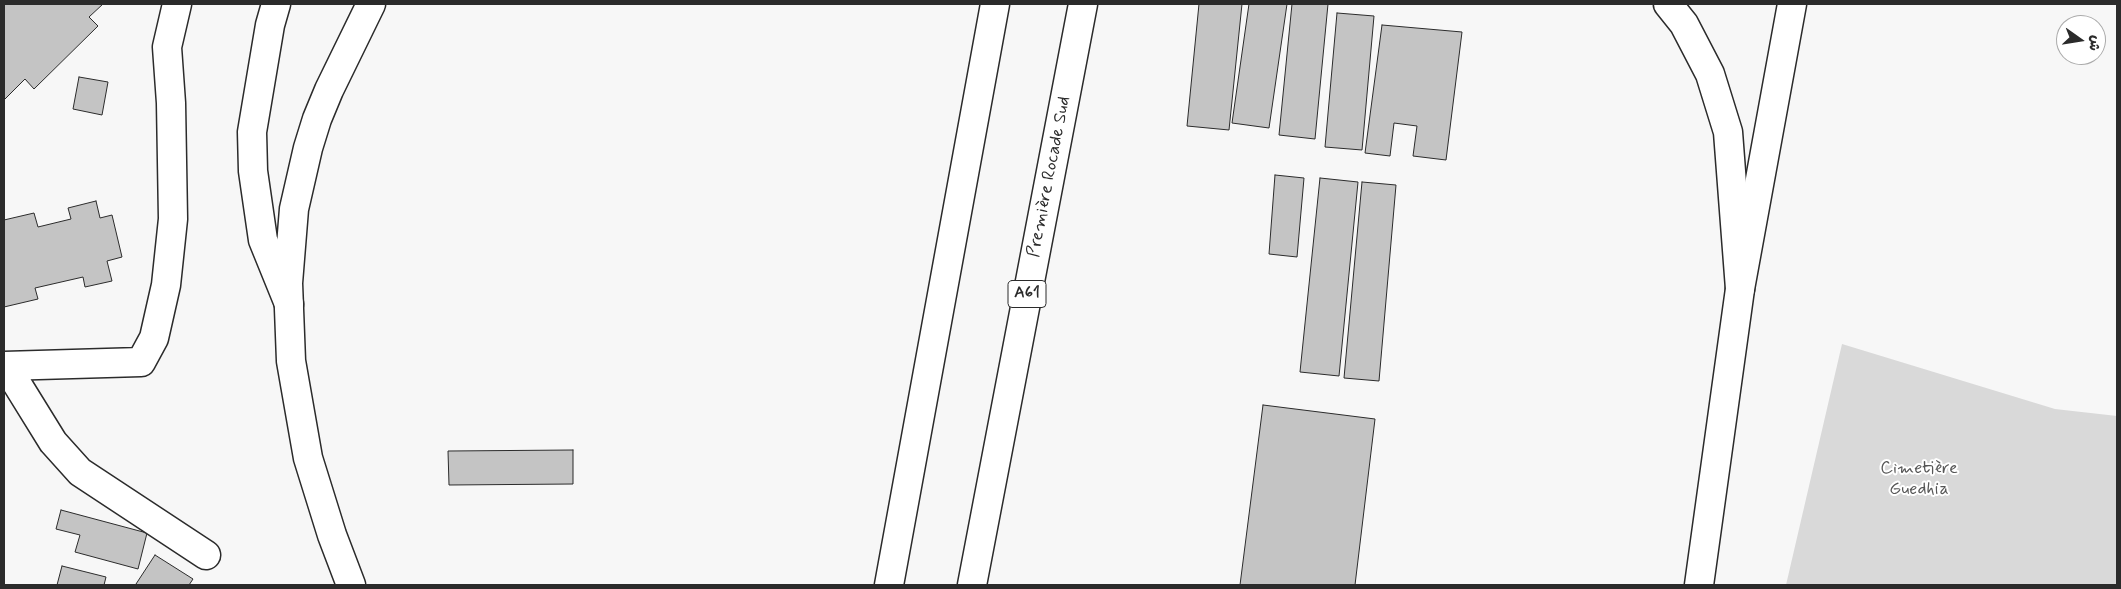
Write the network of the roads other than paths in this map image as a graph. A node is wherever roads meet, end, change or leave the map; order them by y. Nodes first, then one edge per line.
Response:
1 (177, 4) edge
2 (276, 4) edge
3 (371, 4) edge
4 (995, 4) edge
5 (1083, 4) edge
6 (1668, 4) edge
7 (1792, 4) edge
8 (1740, 289) junction
9 (289, 304) junction
10 (5, 366) edge
11 (206, 554) dead end
12 (351, 585) edge
13 (889, 585) edge
14 (972, 585) edge
15 (1699, 585) edge

1 - 10 main road
2 - 9 main road
3 - 9 main road
4 - 13 main road
5 - 14 main road, Première Rocade Sud / A61
6 - 8 main road
7 - 8 main road
8 - 15 main road
9 - 12 main road
10 - 11 main road

